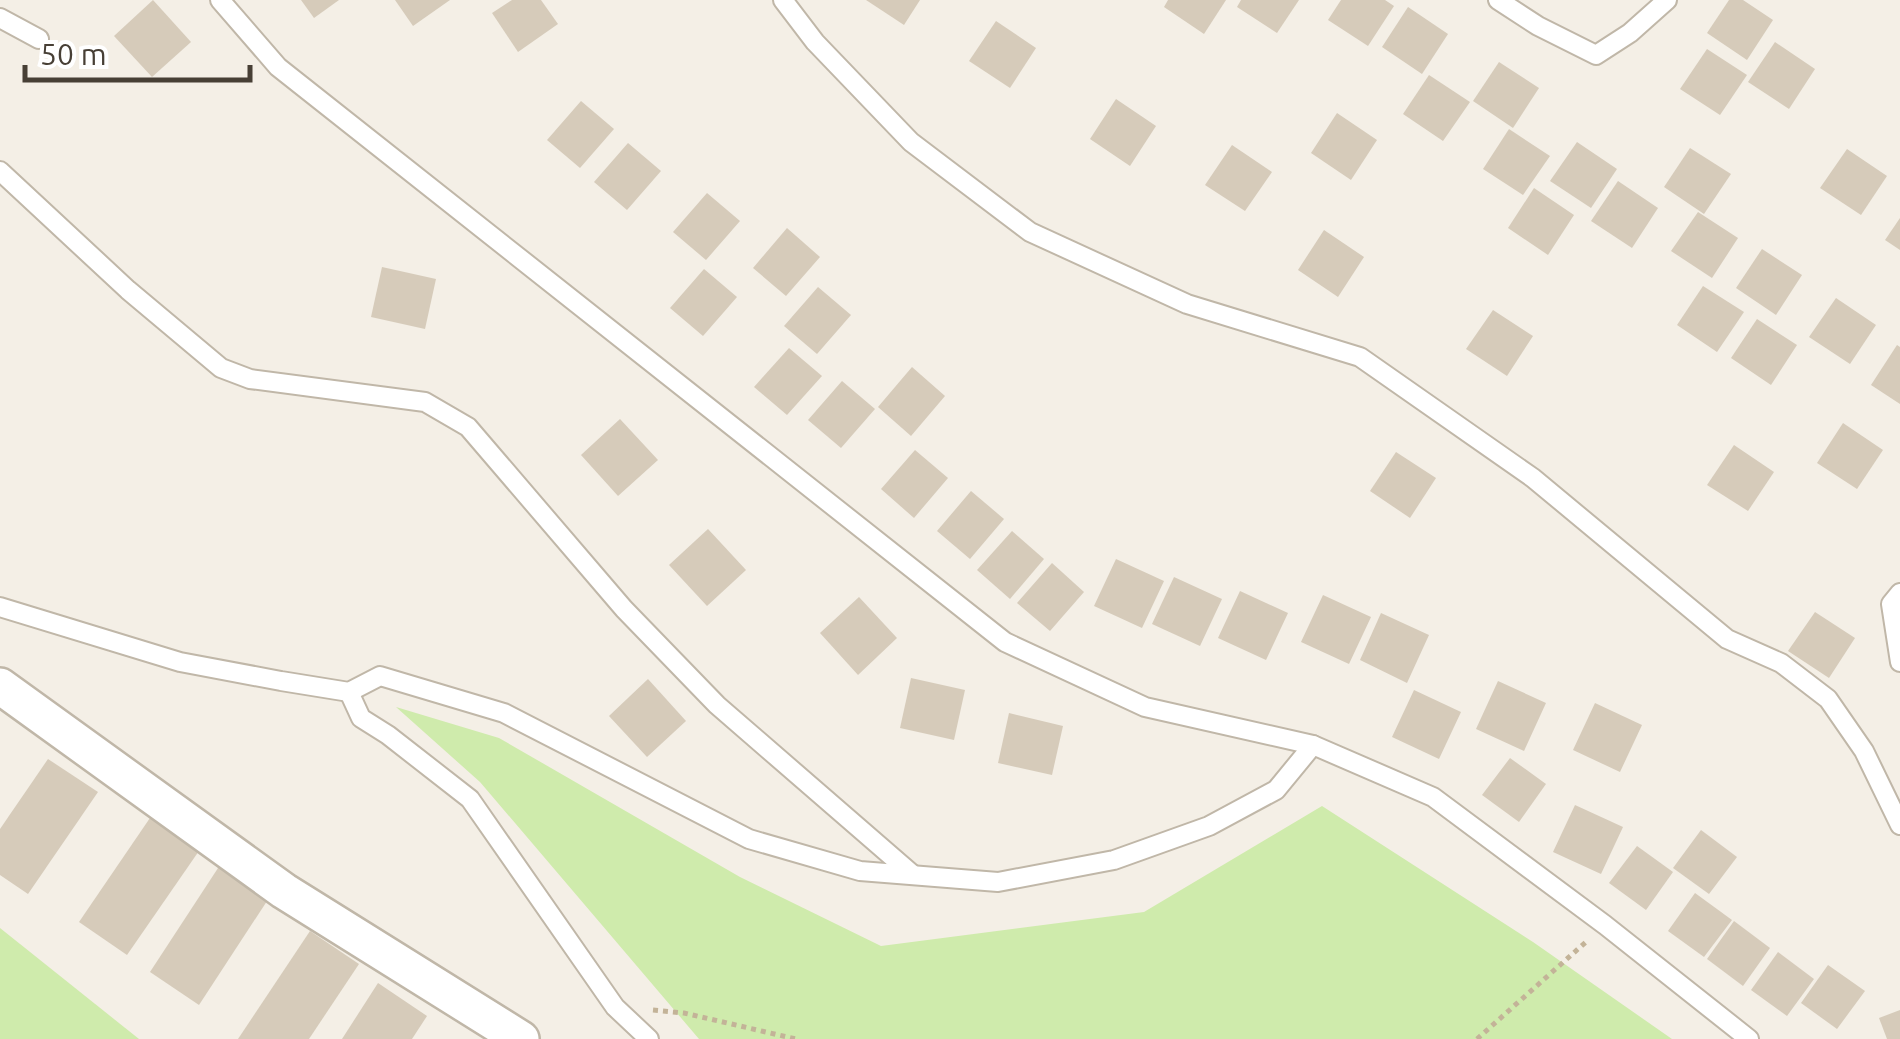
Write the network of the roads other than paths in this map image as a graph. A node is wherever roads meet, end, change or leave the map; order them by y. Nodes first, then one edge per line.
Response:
1 (220, 0) edge
2 (782, 0) edge
3 (1498, 0) edge
4 (1667, 0) edge
5 (0, 18) edge
6 (39, 39) dead end
7 (0, 171) edge
8 (1900, 593) edge
9 (0, 607) edge
10 (1900, 662) edge
11 (0, 686) edge
12 (349, 692) junction
13 (45, 744) dead end
14 (1313, 746) junction
15 (1900, 825) edge
16 (913, 874) junction
17 (483, 1039) edge
18 (521, 1039) edge
19 (649, 1039) edge
20 (1750, 1039) edge

1 - 14 lane
2 - 15 lane
3 - 4 lane
5 - 6 lane
7 - 16 lane
8 - 10 lane
9 - 12 lane
11 - 18 street
12 - 16 lane
12 - 19 lane
13 - 17 street
14 - 16 lane
14 - 20 lane

